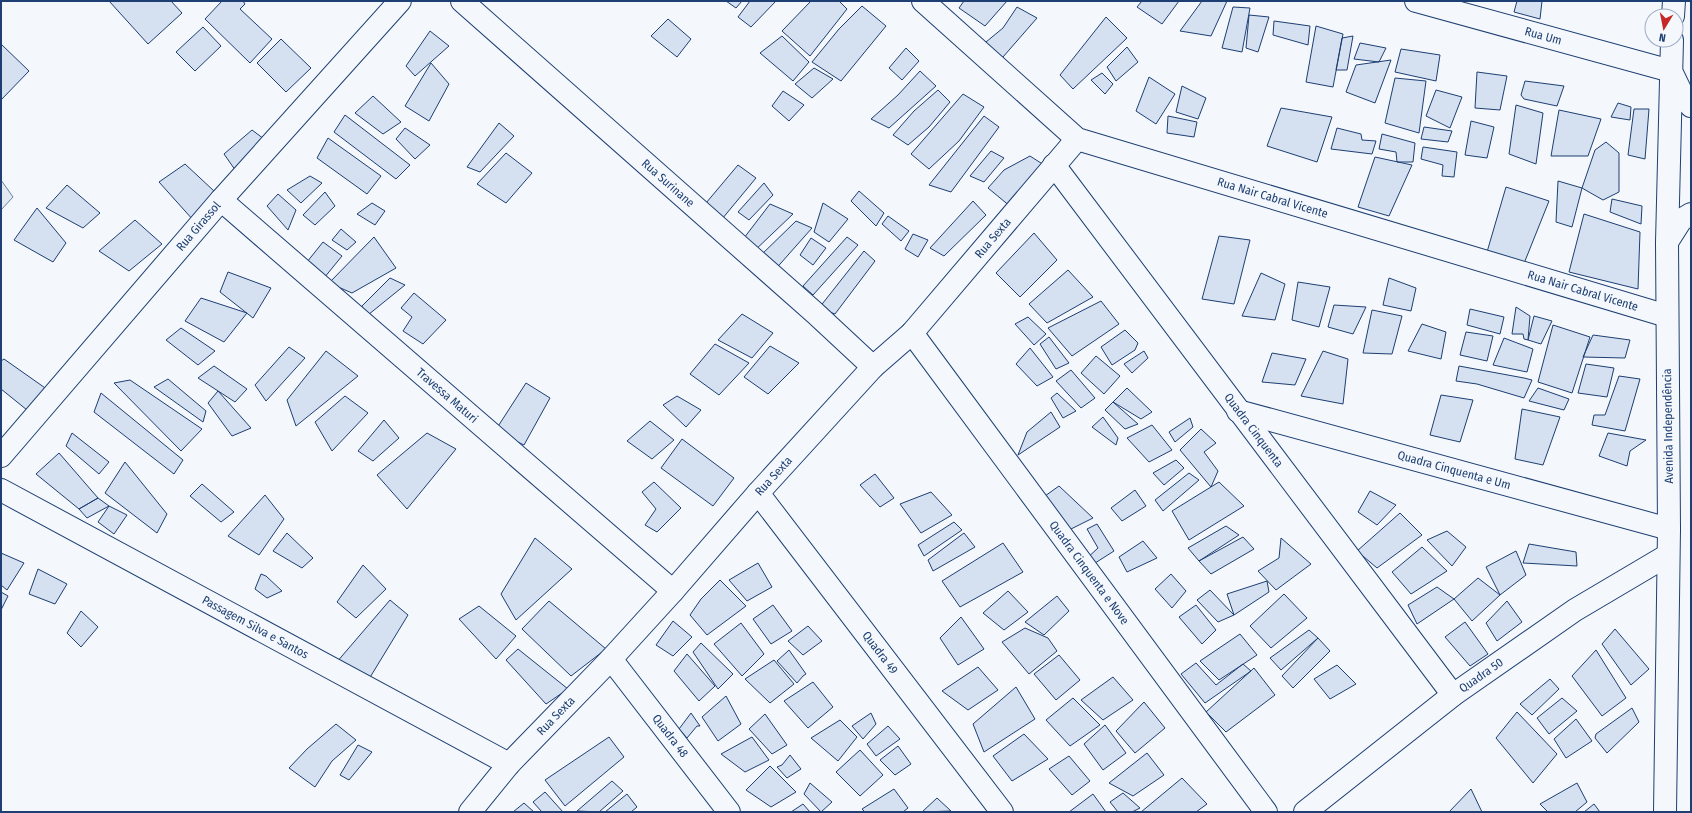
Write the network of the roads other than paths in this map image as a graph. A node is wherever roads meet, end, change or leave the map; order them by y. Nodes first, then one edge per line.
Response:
1 (400, 1) edge
2 (462, 1) edge
3 (923, 1) edge
4 (1416, 1) edge
5 (1672, 48) edge
6 (1671, 71) junction
7 (1691, 106) edge
8 (1077, 139) junction
9 (1054, 165) junction
10 (221, 200) junction
11 (1691, 214) edge
12 (1666, 242) junction
13 (1667, 316) junction
14 (912, 333) junction
15 (873, 367) junction
16 (1238, 411) junction
17 (1, 456) edge
18 (1, 490) edge
19 (758, 493) junction
20 (1670, 529) junction
21 (1668, 555) junction
22 (673, 591) junction
23 (611, 659) junction
24 (1453, 695) junction
25 (509, 764) junction
26 (470, 812) edge
27 (729, 812) edge
28 (1002, 812) edge
29 (1266, 812) edge
30 (1305, 812) edge
31 (1665, 812) edge

1 - 10 street, Rua Girassol
2 - 15 street, Rua Surinane
3 - 8 street, Rua Nair Cabral Vicente
4 - 6 street, Rua Um
5 - 6 street, Avenida Independência
6 - 7 street
6 - 12 street, Avenida Independência
8 - 9 street, Rua Sexta
8 - 13 street, Rua Nair Cabral Vicente
9 - 14 street, Rua Sexta
9 - 16 street, Quadra Cinquenta
10 - 17 street, Rua Girassol
10 - 22 street, Travessa Maturi
11 - 12 street
12 - 13 street, Avenida Independência
13 - 20 street, Avenida Independência
14 - 15 street, Rua Sexta
14 - 29 street, Quadra Cinquenta e Nove
15 - 19 street, Rua Sexta
16 - 20 street, Quadra Cinquenta e Um
16 - 24 street, Quadra Cinquenta
18 - 25 street, Passagem Silva e Santos
19 - 22 street, Rua Sexta
19 - 28 street, Quadra 49
20 - 21 street, Avenida Independência
21 - 24 street, Quadra 50
21 - 31 street, Avenida Independência
22 - 23 street, Rua Sexta
23 - 25 street, Rua Sexta
23 - 27 street, Quadra 48
24 - 30 street, Quadra 50
25 - 26 street, Rua Sexta

